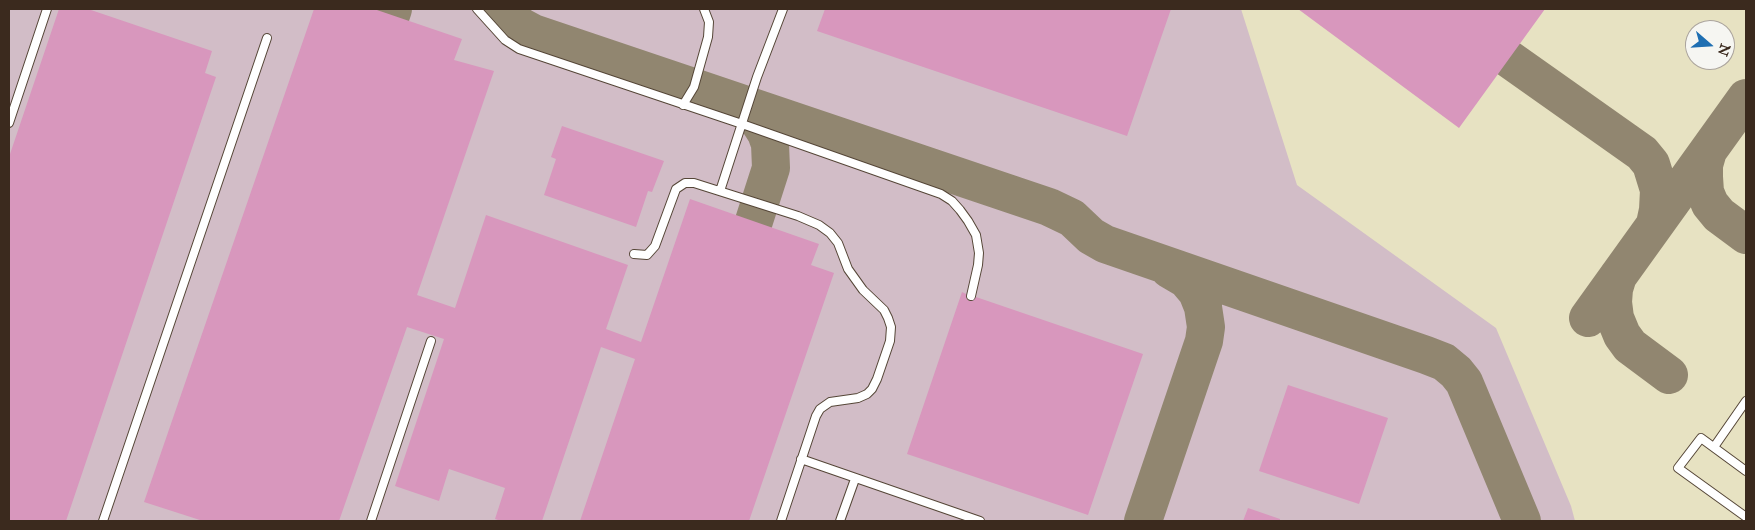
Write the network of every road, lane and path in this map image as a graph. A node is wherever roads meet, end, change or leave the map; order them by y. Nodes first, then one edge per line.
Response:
1 (47, 9) edge
2 (477, 9) edge
3 (704, 9) edge
4 (781, 9) edge
5 (267, 38) dead end
6 (683, 105) junction
7 (9, 122) edge
8 (742, 124) junction
9 (720, 191) junction
10 (634, 254) dead end
11 (971, 296) dead end
12 (432, 341) dead end
13 (1746, 401) edge
14 (1714, 447) junction
15 (801, 459) junction
16 (1746, 471) edge
17 (855, 479) junction
18 (1746, 518) edge
19 (103, 521) edge
20 (371, 521) edge
21 (781, 521) edge
22 (840, 521) edge
23 (980, 521) edge

1 - 7 lane
2 - 6 lane
3 - 6 lane
4 - 8 lane
5 - 19 lane
6 - 8 lane
8 - 9 lane
8 - 11 lane
9 - 10 lane
9 - 15 lane
12 - 20 lane
13 - 14 lane
14 - 16 lane
14 - 18 lane
15 - 17 lane
15 - 21 lane
17 - 22 lane
17 - 23 lane

